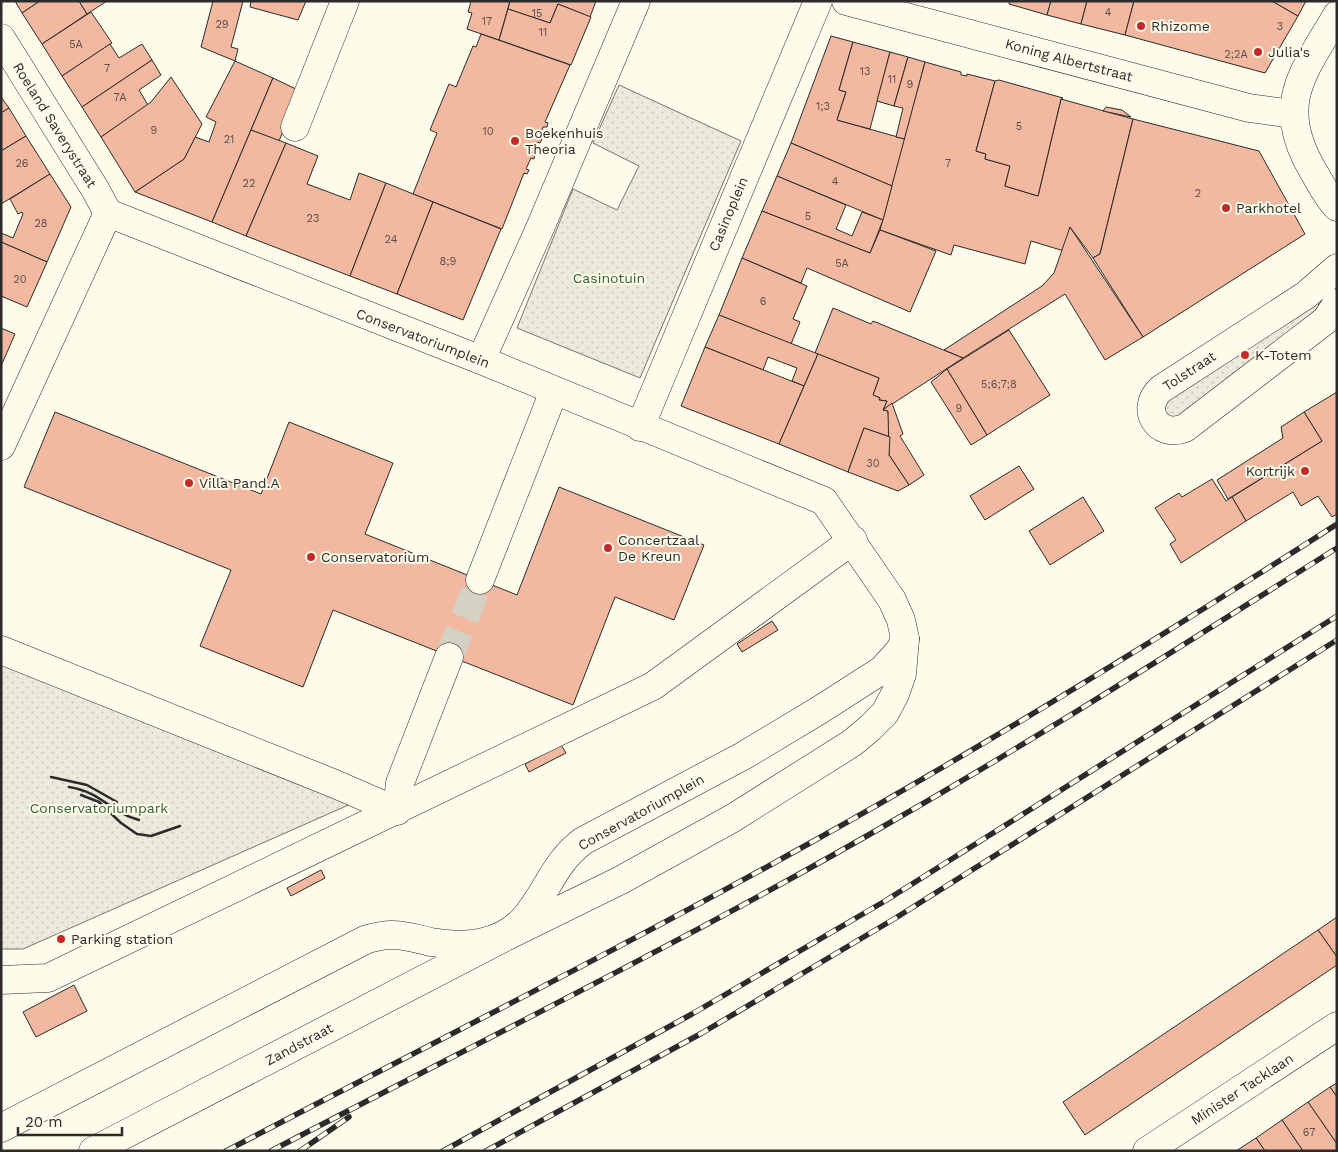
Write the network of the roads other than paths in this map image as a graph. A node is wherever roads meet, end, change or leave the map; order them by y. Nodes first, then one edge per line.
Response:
1 (345, 1) edge
2 (636, 1) edge
3 (818, 1) edge
4 (846, 1) edge
5 (1337, 15) edge
6 (1, 38) edge
7 (1293, 114) junction
8 (294, 127) dead end
9 (1337, 207) edge
10 (108, 213) junction
11 (1337, 268) edge
12 (1337, 303) edge
13 (481, 360) junction
14 (554, 391) junction
15 (640, 427) junction
16 (1, 446) edge
17 (853, 540) junction
18 (480, 580) tunnel mouth
19 (905, 638) junction
20 (1, 650) edge
21 (449, 656) tunnel mouth
22 (397, 811) junction
23 (505, 936) junction
24 (1, 980) edge
25 (1337, 1026) edge
26 (1, 1128) edge
27 (93, 1151) edge
28 (1147, 1151) edge

1 - 8 street
2 - 13 street
3 - 15 street, Casinoplein
4 - 7 street, Koning Albertstraat
5 - 7 street
6 - 10 street, Roeland Saverystraat
7 - 9 street
10 - 13 street, Conservatoriumplein
10 - 16 street
11 - 12 street, Tolstraat
13 - 14 street, Conservatoriumplein
14 - 15 street, Conservatoriumplein
14 - 18 street
15 - 17 street, Conservatoriumplein
17 - 19 street, Conservatoriumplein
17 - 22 street
19 - 23 street, Conservatoriumplein
19 - 23 street, Conservatoriumplein
20 - 22 street
21 - 22 street
22 - 24 street
23 - 26 street
23 - 27 street, Zandstraat
25 - 28 street, Minister Tacklaan

